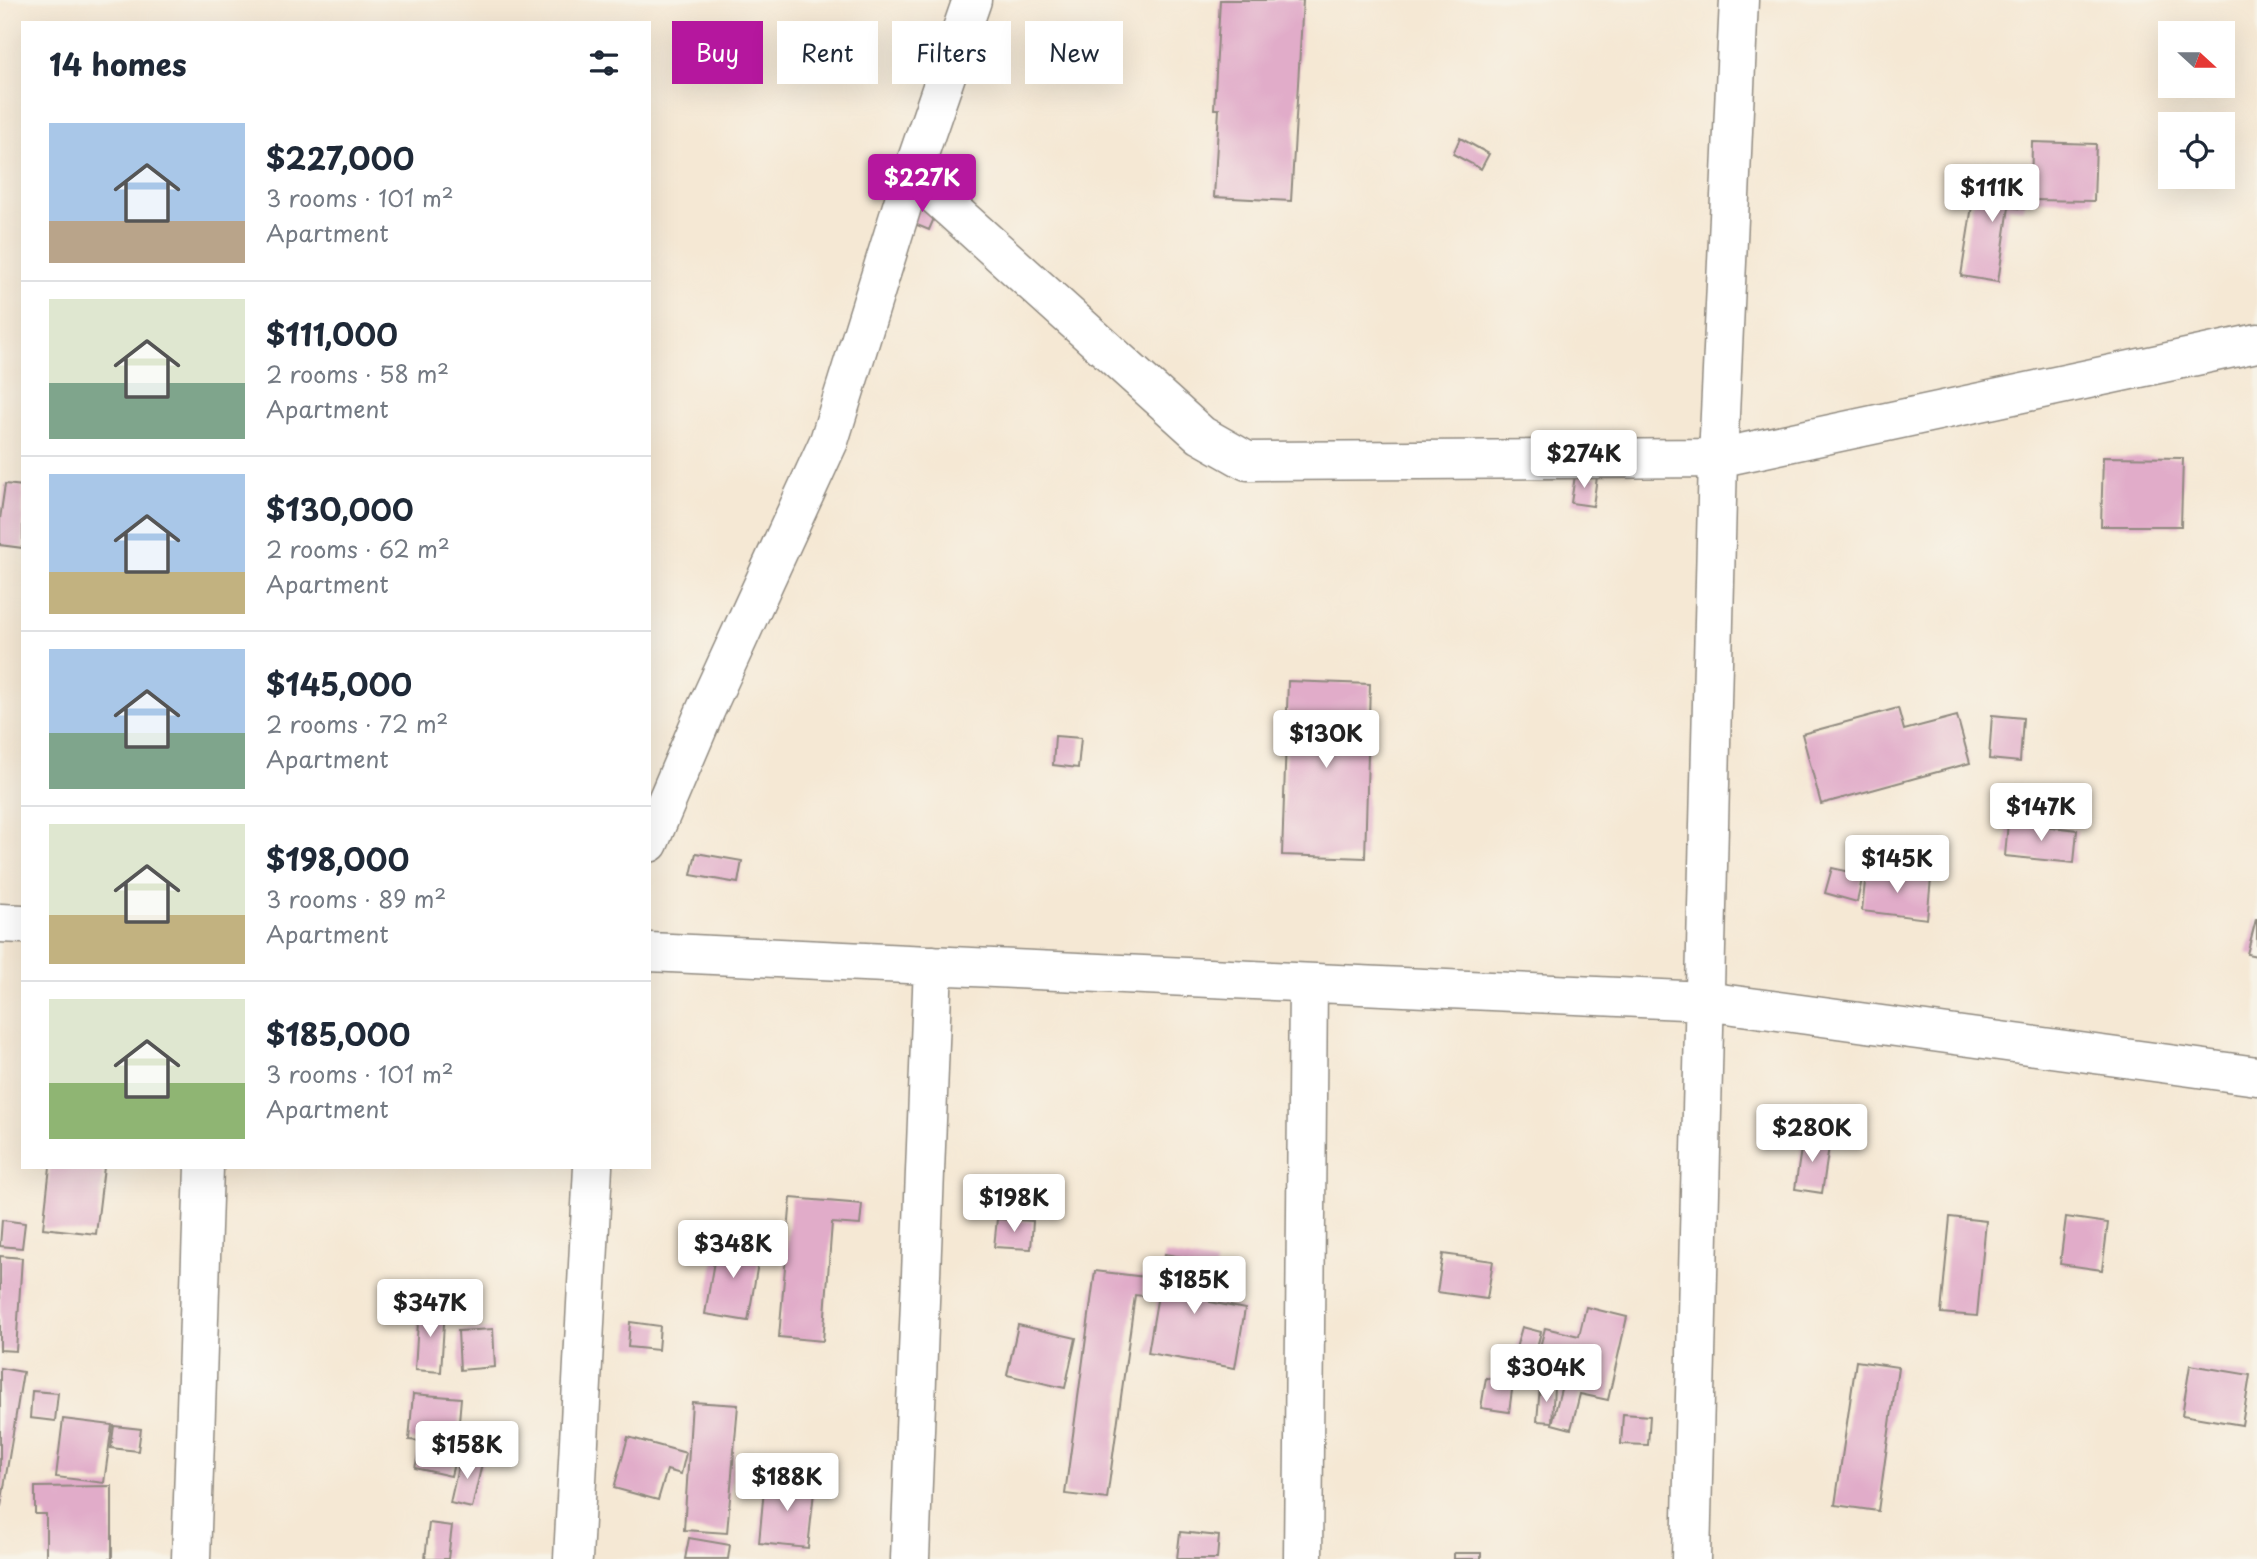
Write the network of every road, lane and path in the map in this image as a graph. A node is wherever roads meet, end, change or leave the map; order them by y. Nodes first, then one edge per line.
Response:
1 (972, 0) edge
2 (1739, 0) edge
3 (912, 174) junction
4 (2257, 343) edge
5 (1718, 458) junction
6 (651, 838) edge
7 (0, 923) edge
8 (21, 924) edge
9 (651, 953) edge
10 (933, 965) junction
11 (1308, 982) junction
12 (1705, 1001) junction
13 (2257, 1076) edge
14 (204, 1169) edge
15 (593, 1169) edge
16 (191, 1559) edge
17 (573, 1559) edge
18 (910, 1559) edge
19 (1303, 1559) edge
20 (1691, 1559) edge

1 - 3 street
2 - 5 street
3 - 5 street
3 - 6 street
4 - 5 street
5 - 12 street
7 - 8 street
9 - 10 street
10 - 11 street
10 - 18 street
11 - 12 street
11 - 19 street
12 - 13 street
12 - 20 street
14 - 16 street
15 - 17 street

